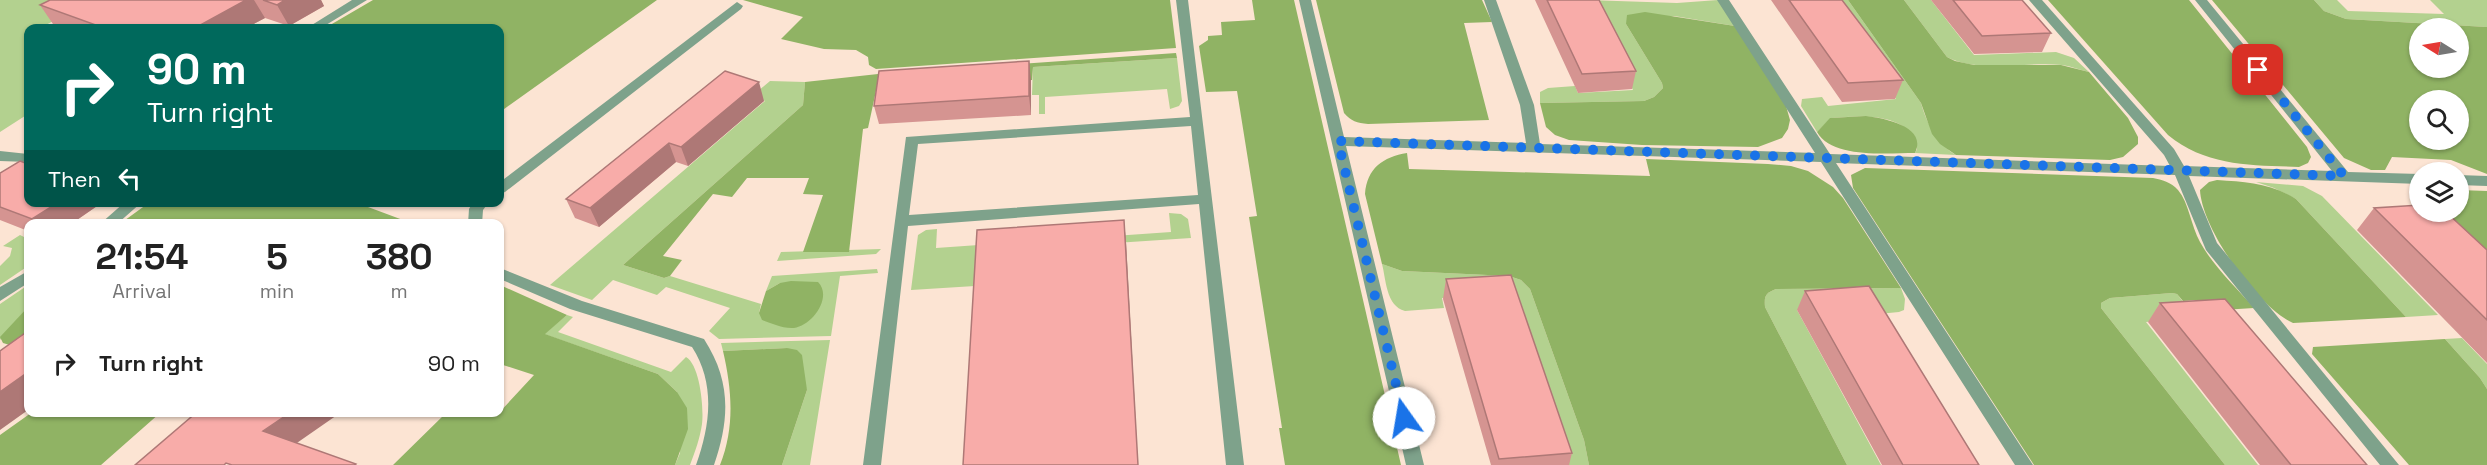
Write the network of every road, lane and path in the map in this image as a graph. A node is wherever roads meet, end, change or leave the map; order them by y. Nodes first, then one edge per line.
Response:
1 (361, 0) edge
2 (1182, 0) edge
3 (1305, 0) edge
4 (1490, 0) edge
5 (1724, 0) edge
6 (2035, 0) edge
7 (2201, 0) edge
8 (737, 6) dead end
9 (320, 24) edge
10 (1197, 121) junction
11 (1338, 141) junction
12 (1534, 148) junction
13 (0, 156) edge
14 (24, 158) edge
15 (1824, 158) junction
16 (2181, 170) junction
17 (2344, 176) junction
18 (2409, 179) edge
19 (2469, 181) edge
20 (2487, 182) edge
21 (504, 186) edge
22 (1204, 199) junction
23 (128, 207) edge
24 (113, 219) edge
25 (902, 221) junction
26 (504, 275) edge
27 (24, 279) edge
28 (0, 295) edge
29 (705, 465) edge
30 (872, 465) edge
31 (1235, 465) edge
32 (1415, 465) edge
33 (2024, 465) edge
34 (2390, 465) edge

1 - 9 lane
2 - 10 lane
3 - 11 lane
4 - 12 lane
5 - 15 lane
6 - 16 lane
7 - 17 lane
8 - 21 lane
10 - 22 lane
10 - 25 lane
11 - 12 lane
11 - 32 lane
12 - 15 lane
13 - 14 lane
15 - 16 lane
15 - 33 lane
16 - 17 lane
16 - 34 lane
17 - 18 lane
19 - 20 lane
22 - 25 lane
22 - 31 lane
23 - 24 lane
25 - 30 lane
26 - 29 lane
27 - 28 lane

